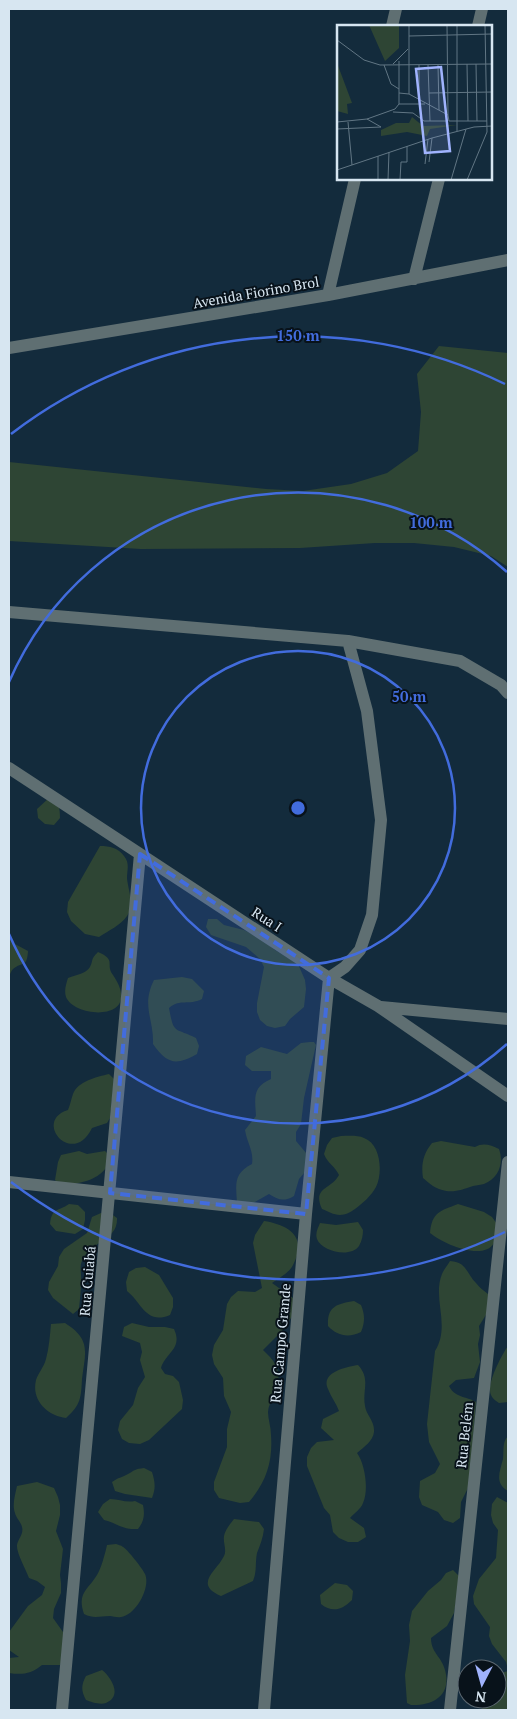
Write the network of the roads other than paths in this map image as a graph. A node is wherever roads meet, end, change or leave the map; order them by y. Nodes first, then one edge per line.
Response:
1 (396, 9) edge
2 (482, 9) edge
3 (392, 25) edge
4 (478, 25) edge
5 (355, 180) edge
6 (439, 180) edge
7 (508, 260) edge
8 (414, 280) junction
9 (328, 295) junction
10 (9, 348) edge
11 (9, 612) edge
12 (348, 641) junction
13 (508, 693) edge
14 (9, 768) edge
15 (140, 854) junction
16 (329, 978) junction
17 (378, 1006) junction
18 (508, 1019) edge
19 (508, 1096) edge
20 (508, 1162) edge
21 (9, 1182) edge
22 (110, 1193) junction
23 (306, 1214) junction
24 (62, 1710) edge
25 (264, 1710) edge
26 (450, 1710) edge

1 - 3 street
2 - 4 street
5 - 9 street
6 - 8 street
7 - 8 street, Avenida Fiorino Brol
8 - 9 street, Avenida Fiorino Brol
9 - 10 street, Avenida Fiorino Brol
11 - 12 street
12 - 13 street
12 - 16 street
14 - 15 street, Rua I
15 - 16 street, Rua I
15 - 22 street, Rua Cuiabá
16 - 17 street, Rua I
16 - 23 street, Rua Campo Grande
17 - 18 street
17 - 19 street, Rua I
20 - 26 street, Rua Belém
21 - 22 street
22 - 23 street
22 - 24 street, Rua Cuiabá
23 - 25 street, Rua Campo Grande

